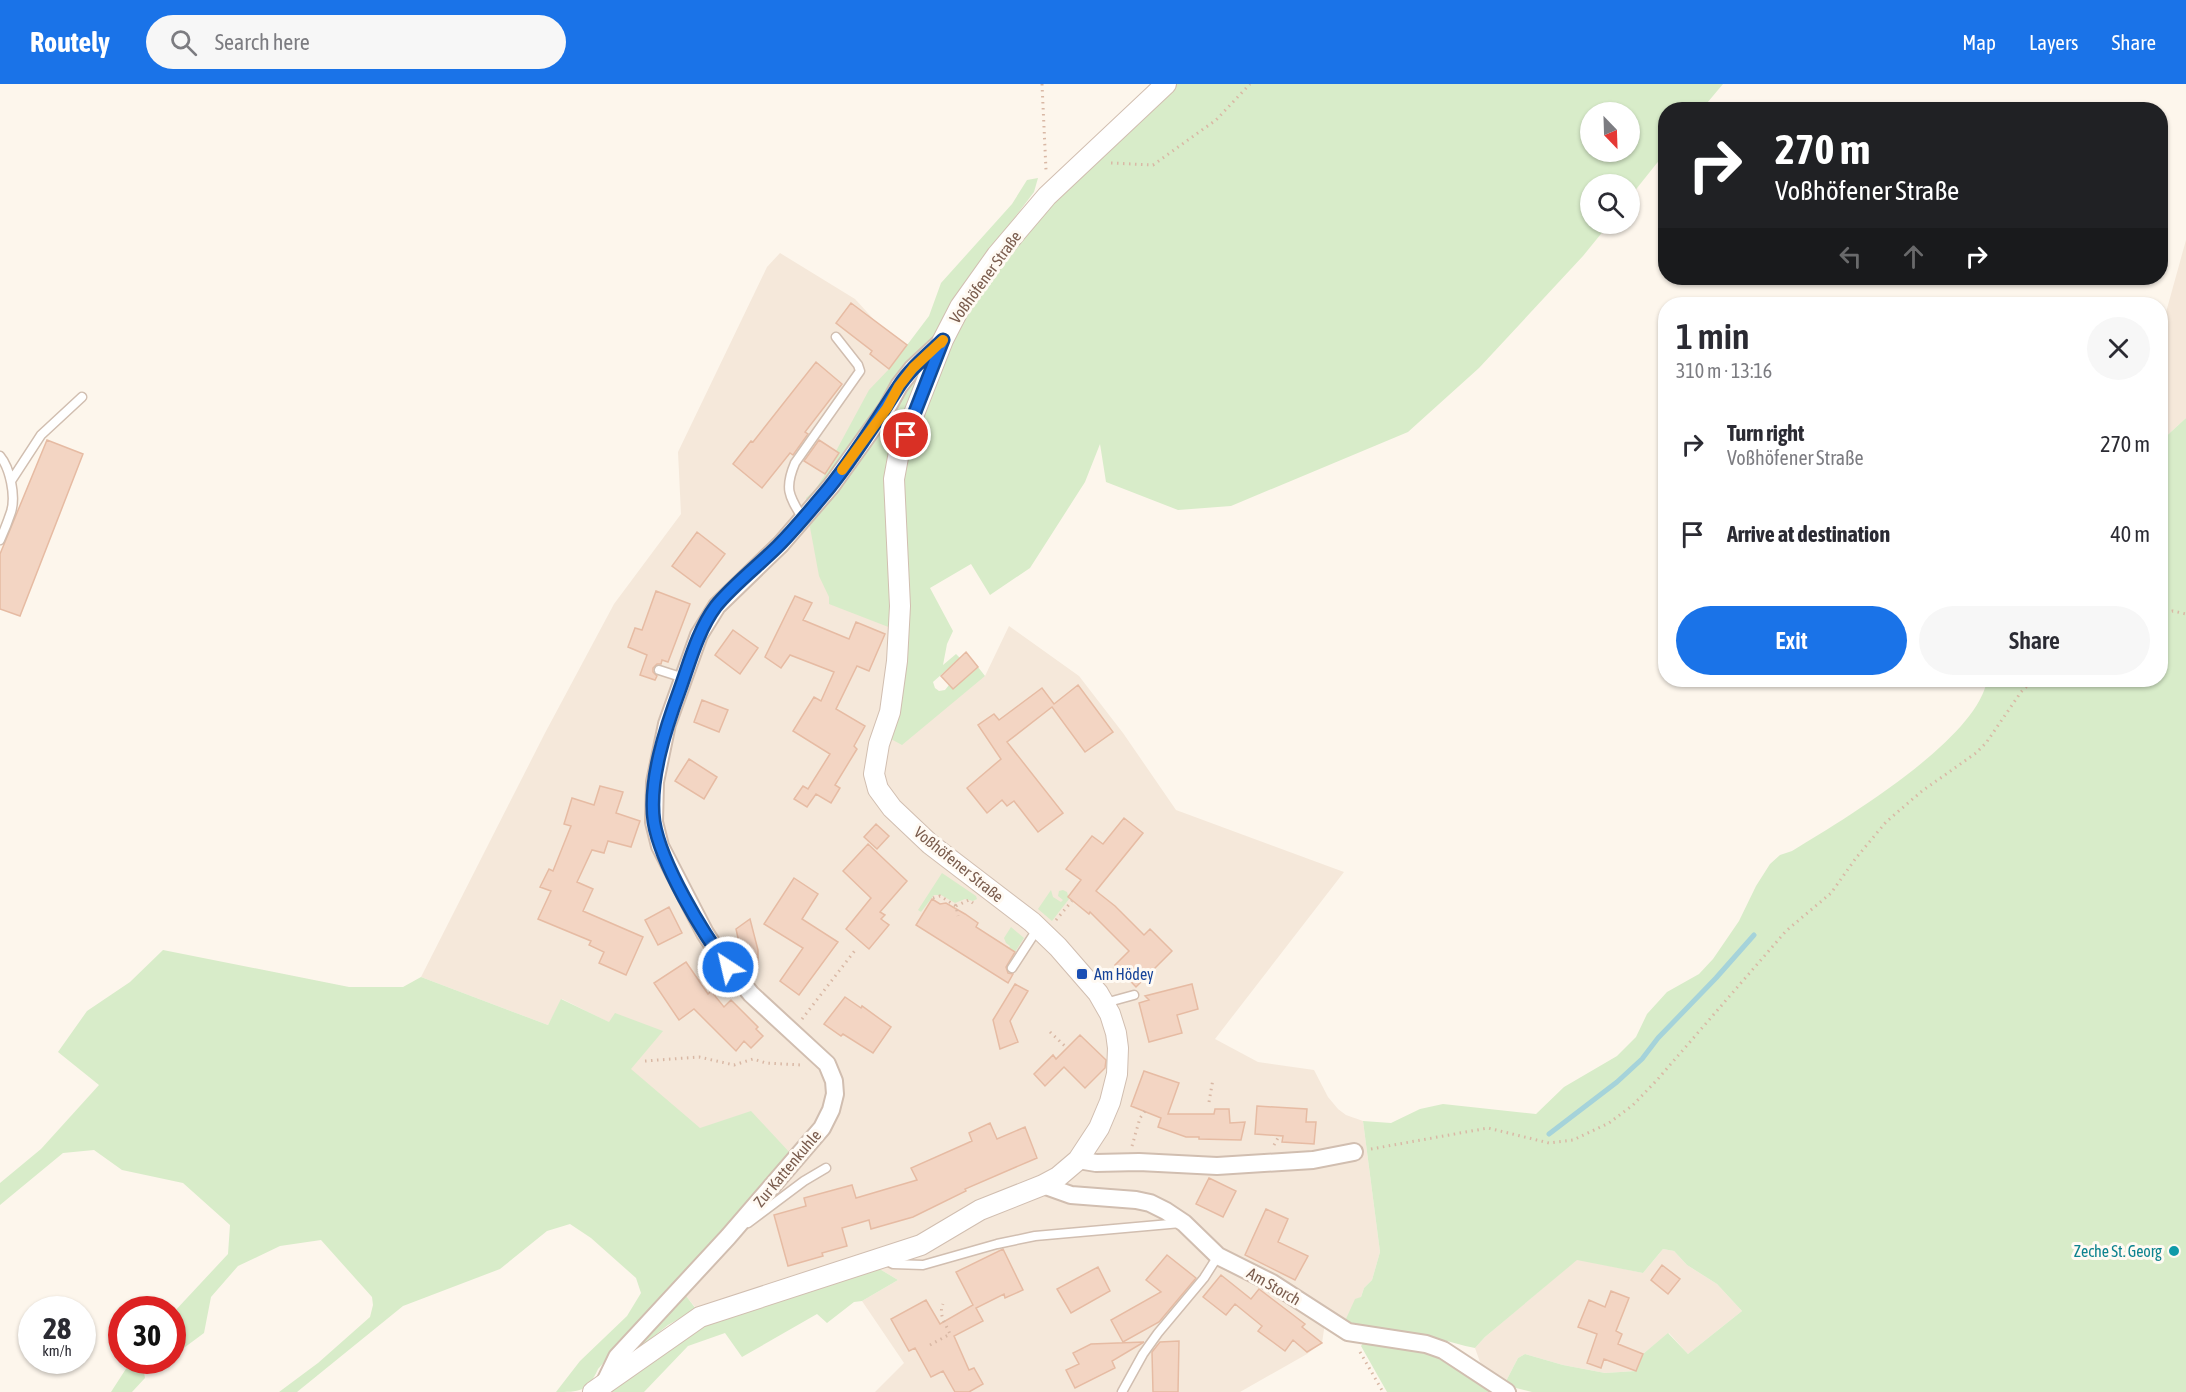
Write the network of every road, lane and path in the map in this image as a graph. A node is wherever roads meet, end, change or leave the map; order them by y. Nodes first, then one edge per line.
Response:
1 (1042, 84) edge
2 (1166, 84) edge
3 (1250, 84) edge
4 (1085, 161) junction
5 (1047, 196) junction
6 (836, 337) dead end
7 (943, 340) junction
8 (82, 397) dead end
9 (0, 456) edge
10 (11, 481) junction
11 (802, 519) junction
12 (0, 540) edge
13 (2168, 613) edge
14 (2186, 614) edge
15 (659, 670) dead end
16 (684, 678) junction
17 (2026, 687) edge
18 (933, 898) dead end
19 (1072, 901) dead end
20 (972, 903) dead end
21 (956, 906) junction
22 (958, 916) dead end
23 (1041, 931) junction
24 (856, 950) dead end
25 (1012, 968) dead end
26 (1134, 995) dead end
27 (1104, 1004) junction
28 (792, 1032) junction
29 (1050, 1032) dead end
30 (1067, 1048) dead end
31 (645, 1060) dead end
32 (810, 1066) dead end
33 (1213, 1079) dead end
34 (1209, 1102) dead end
35 (1145, 1111) dead end
36 (1354, 1152) joint
37 (1078, 1160) junction
38 (1130, 1162) junction
39 (826, 1168) dead end
40 (1043, 1185) junction
41 (1184, 1223) junction
42 (728, 1237) junction
43 (1218, 1256) junction
44 (882, 1258) junction
45 (943, 1304) dead end
46 (1348, 1332) junction
47 (930, 1345) dead end
48 (599, 1387) edge
49 (1122, 1392) edge
50 (1383, 1392) edge
51 (1507, 1392) edge

1 - 5 path
2 - 4 street, Voßhöfener Straße
3 - 4 path
4 - 5 street, Voßhöfener Straße
5 - 7 street, Voßhöfener Straße
6 - 11 lane
7 - 11 street, Zur Kattenkuhle
7 - 23 street, Voßhöfener Straße
8 - 10 lane
9 - 10 lane
10 - 12 lane
11 - 16 street, Zur Kattenkuhle
13 - 14 path
15 - 16 lane
16 - 28 street, Zur Kattenkuhle
17 - 36 path
18 - 21 path
19 - 23 path
20 - 21 path
21 - 22 path
23 - 25 lane
23 - 27 street, Voßhöfener Straße
24 - 28 path
26 - 27 lane
27 - 37 street, Voßhöfener Straße
28 - 42 street, Zur Kattenkuhle
29 - 30 path
31 - 32 path
33 - 34 path
35 - 38 path
36 - 38 street
37 - 38 street
37 - 40 street, Voßhöfener Straße
39 - 42 lane
40 - 41 street, Am Storch
40 - 44 street, Voßhöfener Straße
41 - 43 street, Am Storch
41 - 44 lane
42 - 48 street, Zur Kattenkuhle
43 - 46 street, Am Storch
43 - 49 lane
44 - 48 street, Voßhöfener Straße
45 - 47 path
46 - 50 path
46 - 51 street, Am Storch

